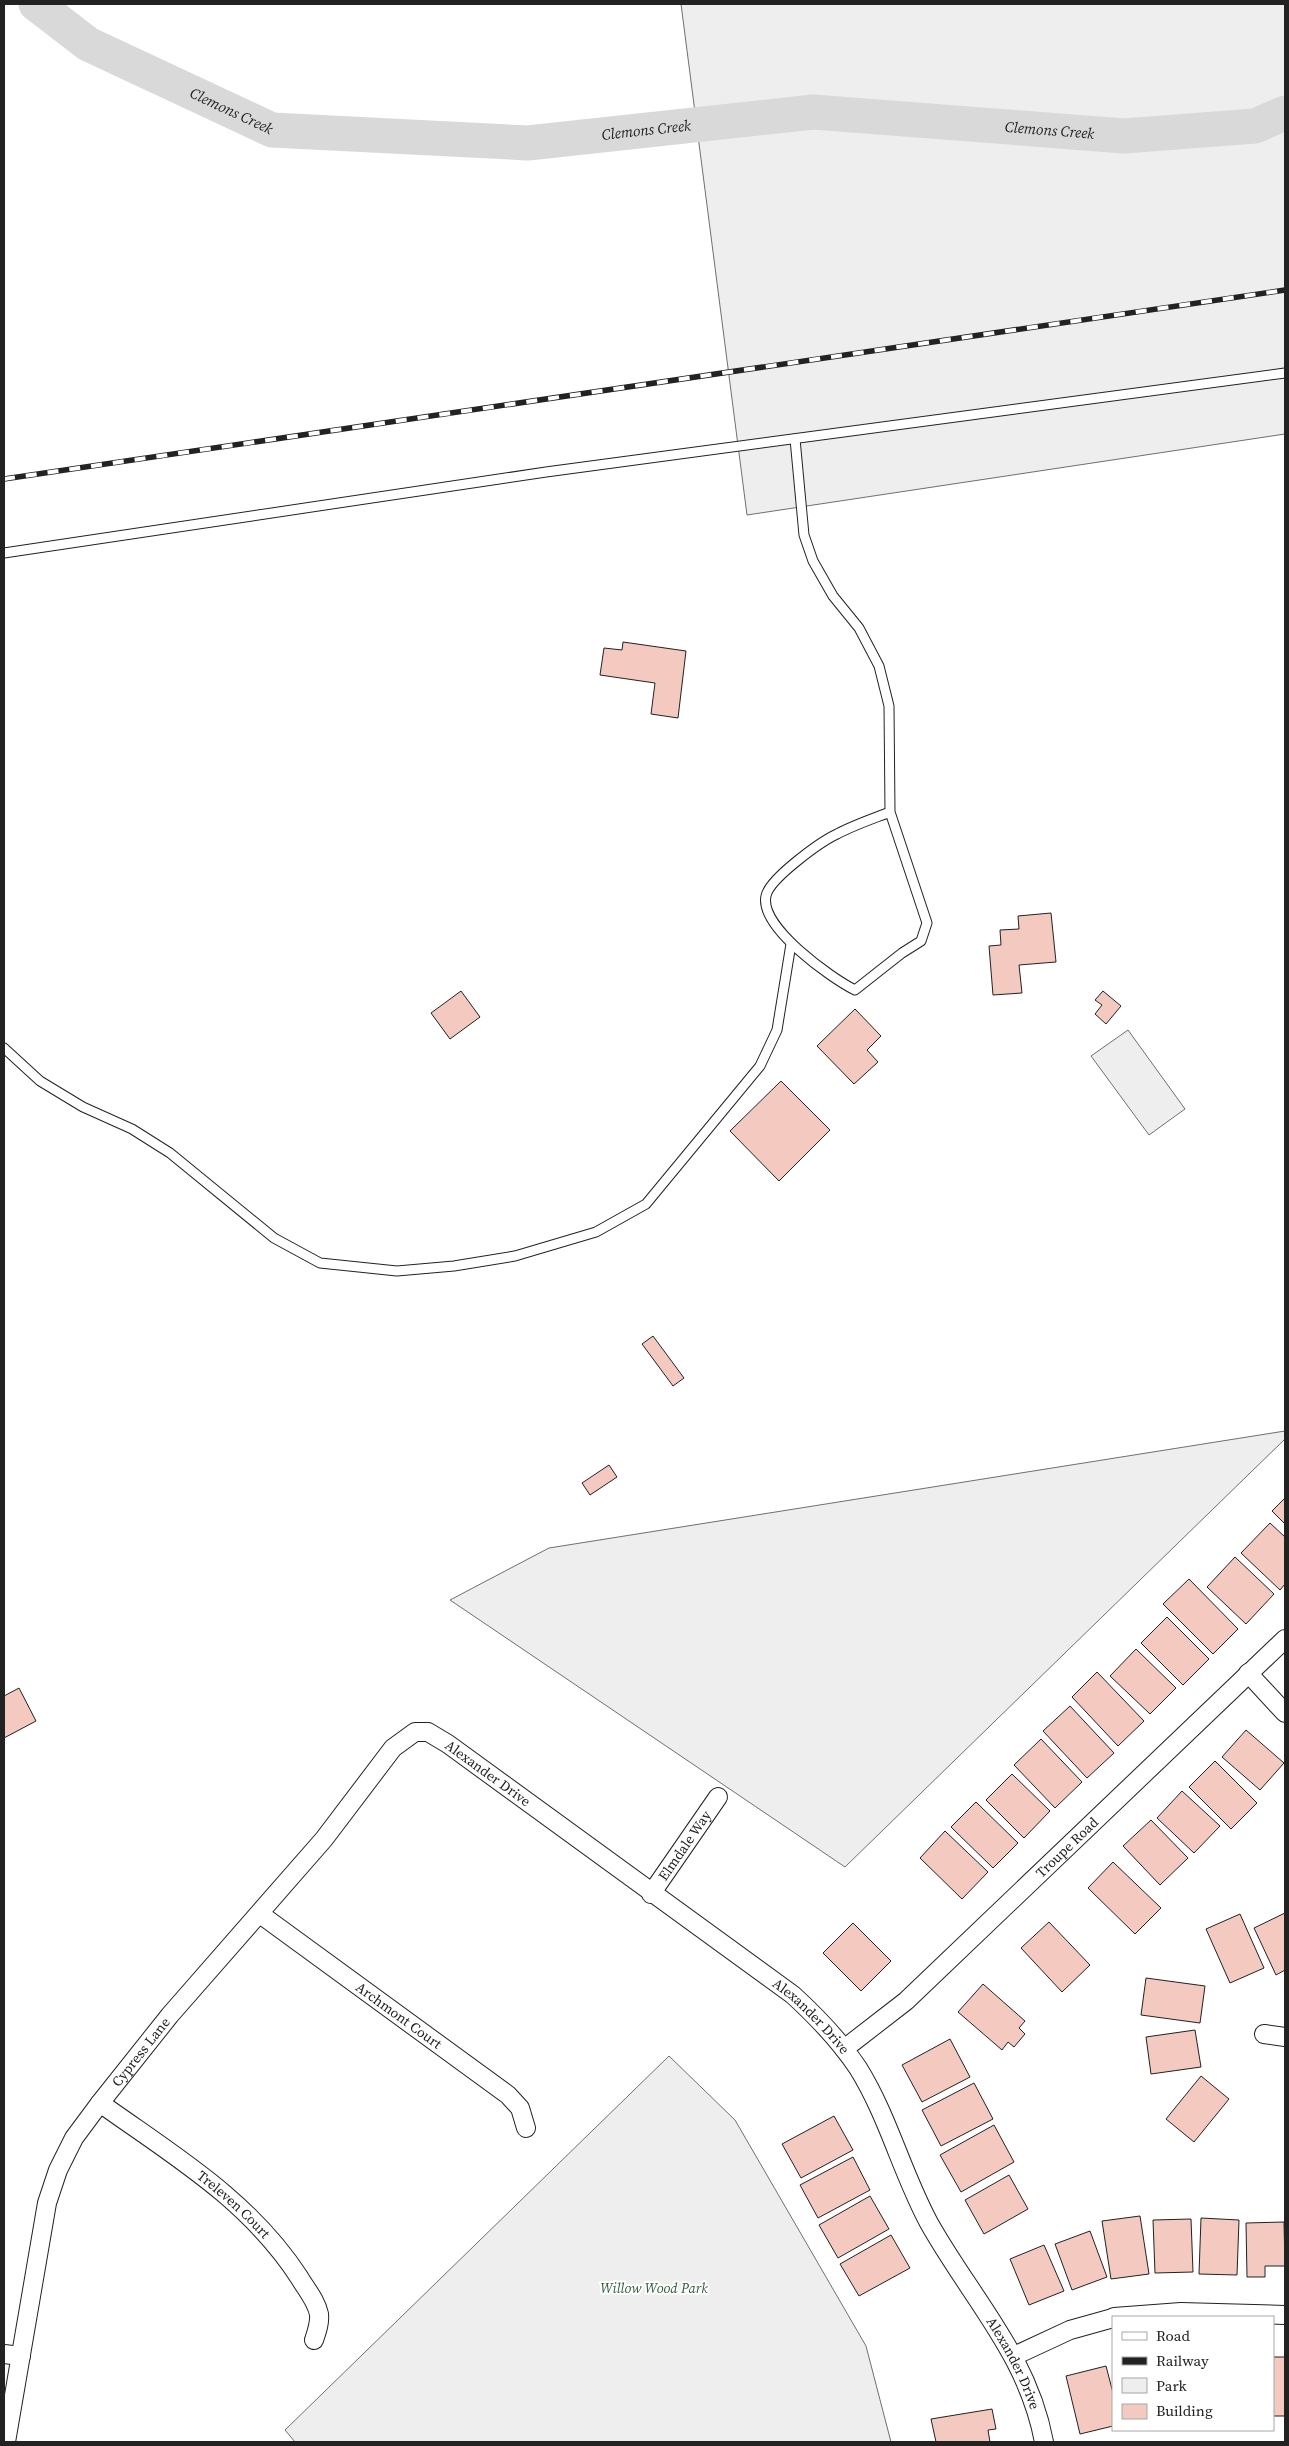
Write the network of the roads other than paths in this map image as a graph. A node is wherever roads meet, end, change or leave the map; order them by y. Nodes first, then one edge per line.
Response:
1 (1285, 373) edge
2 (795, 439) junction
3 (4, 553) edge
4 (890, 812) junction
5 (791, 944) junction
6 (4, 1048) edge
7 (1285, 1639) edge
8 (1248, 1673) junction
9 (1285, 1712) edge
10 (415, 1732) joint
11 (718, 1797) dead end
12 (652, 1894) junction
13 (260, 1914) junction
14 (1264, 2034) dead end
15 (1285, 2037) edge
16 (844, 2049) junction
17 (100, 2103) junction
18 (526, 2128) dead end
19 (1127, 2316) edge
20 (1285, 2316) edge
21 (1112, 2317) edge
22 (314, 2340) dead end
23 (12, 2355) edge
24 (1014, 2356) junction
25 (6, 2442) edge
26 (1044, 2442) edge

1 - 2 lane
2 - 3 lane
2 - 4 lane
4 - 5 lane
4 - 5 lane
5 - 6 lane
7 - 8 street, Troupe Road
8 - 9 street
8 - 16 street, Troupe Road
10 - 12 street, Alexander Drive
10 - 13 street, Cypress Lane
11 - 12 street, Elmdale Way
12 - 16 street, Alexander Drive
13 - 17 street, Cypress Lane
13 - 18 street, Archmont Court
14 - 15 street
16 - 24 street, Alexander Drive
17 - 22 street, Treleven Court
17 - 23 street, Cypress Lane
19 - 20 street
21 - 24 street
23 - 25 street, Cypress Lane
24 - 26 street, Alexander Drive

